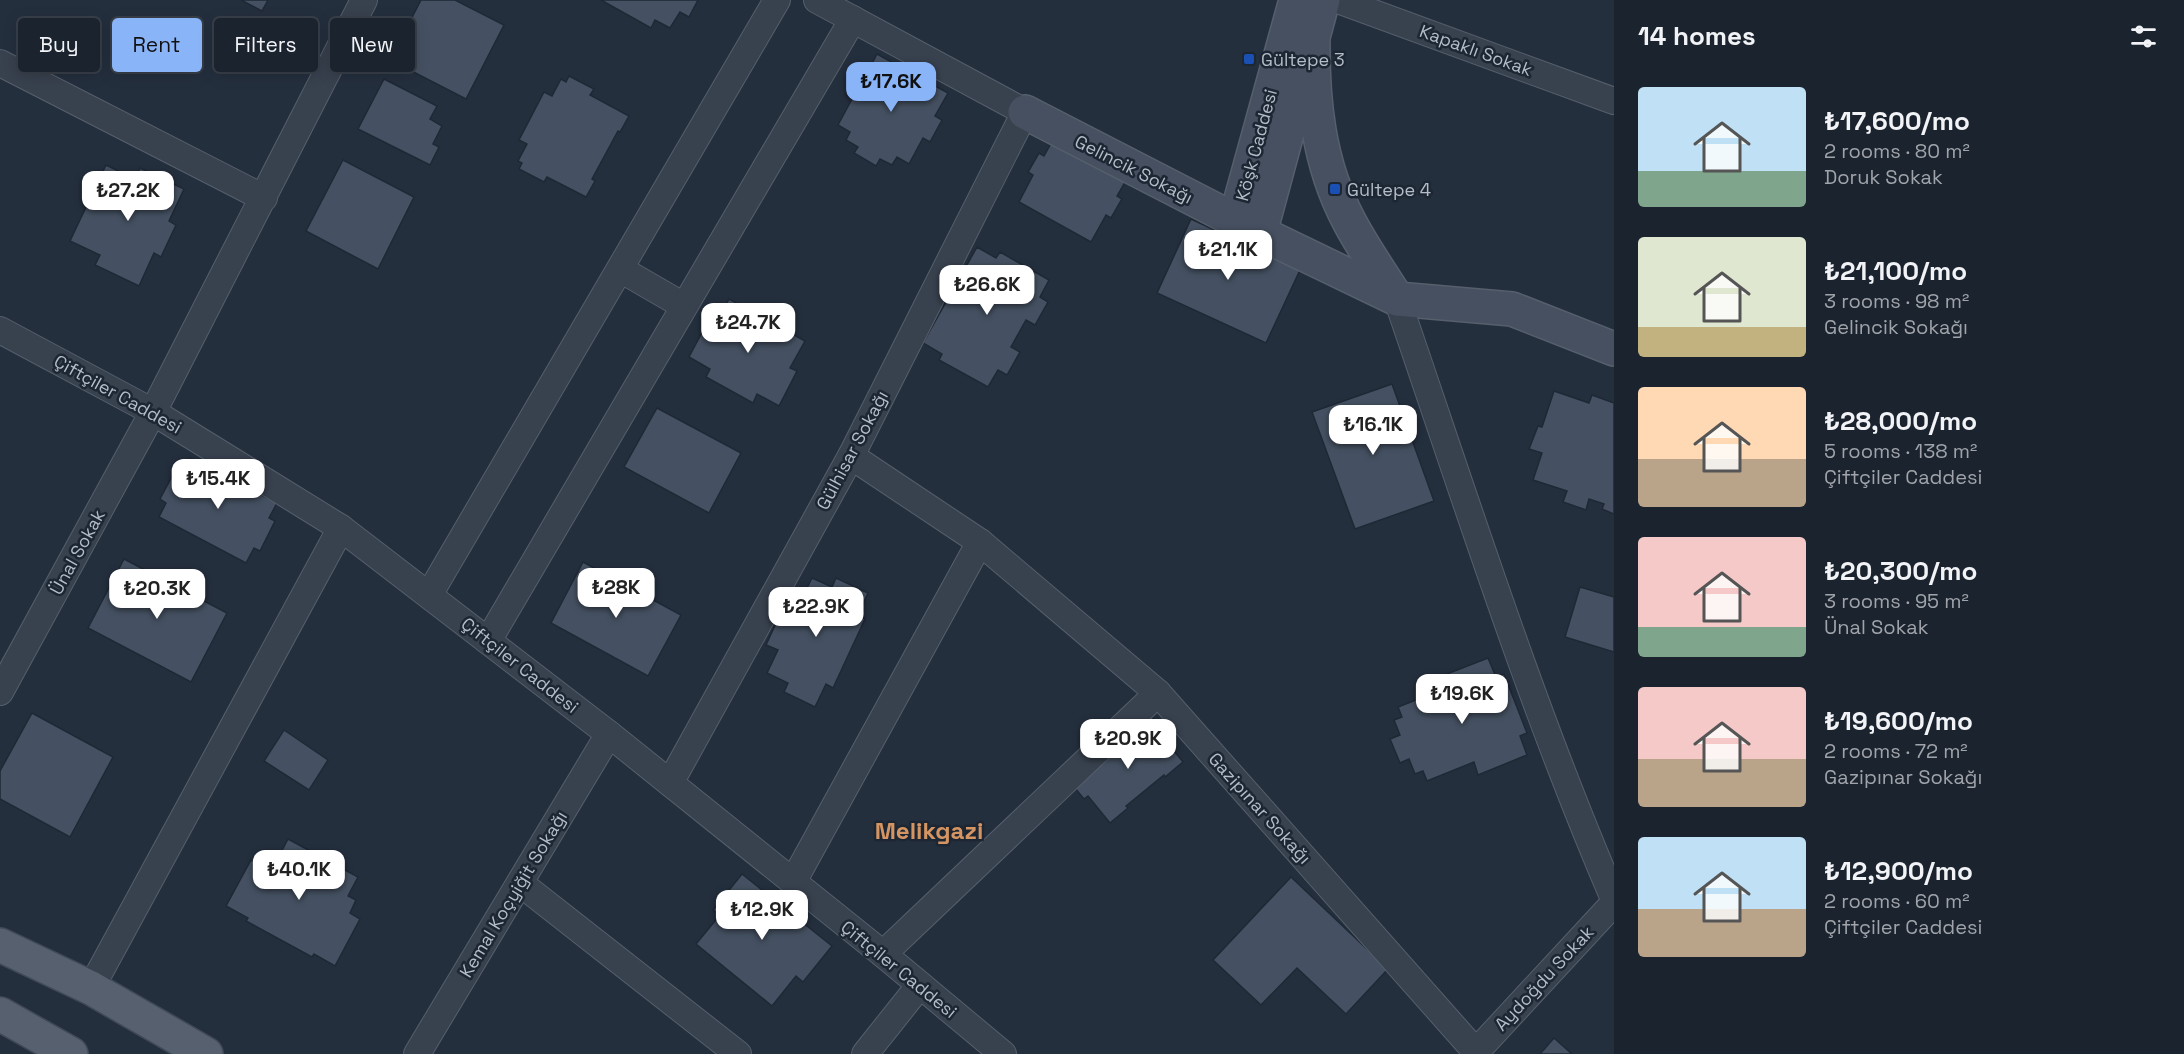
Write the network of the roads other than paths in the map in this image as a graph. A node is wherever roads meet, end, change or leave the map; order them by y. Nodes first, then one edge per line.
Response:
1 (364, 0) edge
2 (777, 0) edge
3 (817, 0) edge
4 (1296, 0) edge
5 (1323, 0) edge
6 (1338, 0) edge
7 (853, 19) junction
8 (1313, 35) junction
9 (0, 63) edge
10 (1614, 100) edge
11 (1025, 112) junction
12 (264, 198) junction
13 (1247, 227) junction
14 (620, 269) junction
15 (1397, 299) junction
16 (684, 306) junction
17 (0, 330) edge
18 (1614, 349) edge
19 (153, 412) junction
20 (851, 456) junction
21 (342, 528) junction
22 (980, 542) junction
23 (429, 595) junction
24 (488, 641) junction
25 (0, 692) edge
26 (1158, 693) junction
27 (609, 734) junction
28 (670, 783) junction
29 (793, 882) junction
30 (520, 883) junction
31 (1614, 901) edge
32 (0, 945) edge
33 (883, 954) junction
34 (920, 985) junction
35 (91, 988) junction
36 (0, 1014) edge
37 (1475, 1053) edge
38 (71, 1054) edge
39 (206, 1054) edge
40 (417, 1054) edge
41 (738, 1054) edge
42 (865, 1054) edge
43 (1003, 1054) edge

1 - 12 street, Ünal Sokak
2 - 14 street
3 - 7 street
4 - 13 street, Köşk Caddesi
5 - 8 street, Köşk Caddesi
6 - 10 street, Kapaklı Sokak
7 - 11 street
7 - 16 street
8 - 13 street, Köşk Caddesi
8 - 15 street
9 - 12 street
11 - 13 street, Gelincik Sokağı
11 - 20 street, Gülhisar Sokağı
12 - 19 street, Ünal Sokak
13 - 15 street, Gelincik Sokağı
14 - 16 street
14 - 23 street
15 - 18 street, Gelincik Sokağı
15 - 31 street
16 - 24 street
17 - 19 street, Çiftçiler Caddesi
19 - 21 street, Çiftçiler Caddesi
19 - 25 street, Ünal Sokak
20 - 22 street, Gazipınar Sokağı
20 - 28 street, Gülhisar Sokağı
21 - 23 street, Çiftçiler Caddesi
21 - 35 street
22 - 26 street, Gazipınar Sokağı
22 - 29 street
23 - 24 street, Çiftçiler Caddesi
24 - 27 street, Çiftçiler Caddesi
26 - 33 street
26 - 37 street, Gazipınar Sokağı
27 - 28 street, Çiftçiler Caddesi
27 - 30 street, Kemal Koçyiğit Sokağı
28 - 29 street, Çiftçiler Caddesi
29 - 33 street, Çiftçiler Caddesi
30 - 40 street, Kemal Koçyiğit Sokağı
30 - 41 street
31 - 37 street, Aydoğdu Sokak
32 - 35 main road
33 - 34 street, Çiftçiler Caddesi
34 - 42 street
34 - 43 street, Çiftçiler Caddesi
35 - 39 main road
36 - 38 main road

